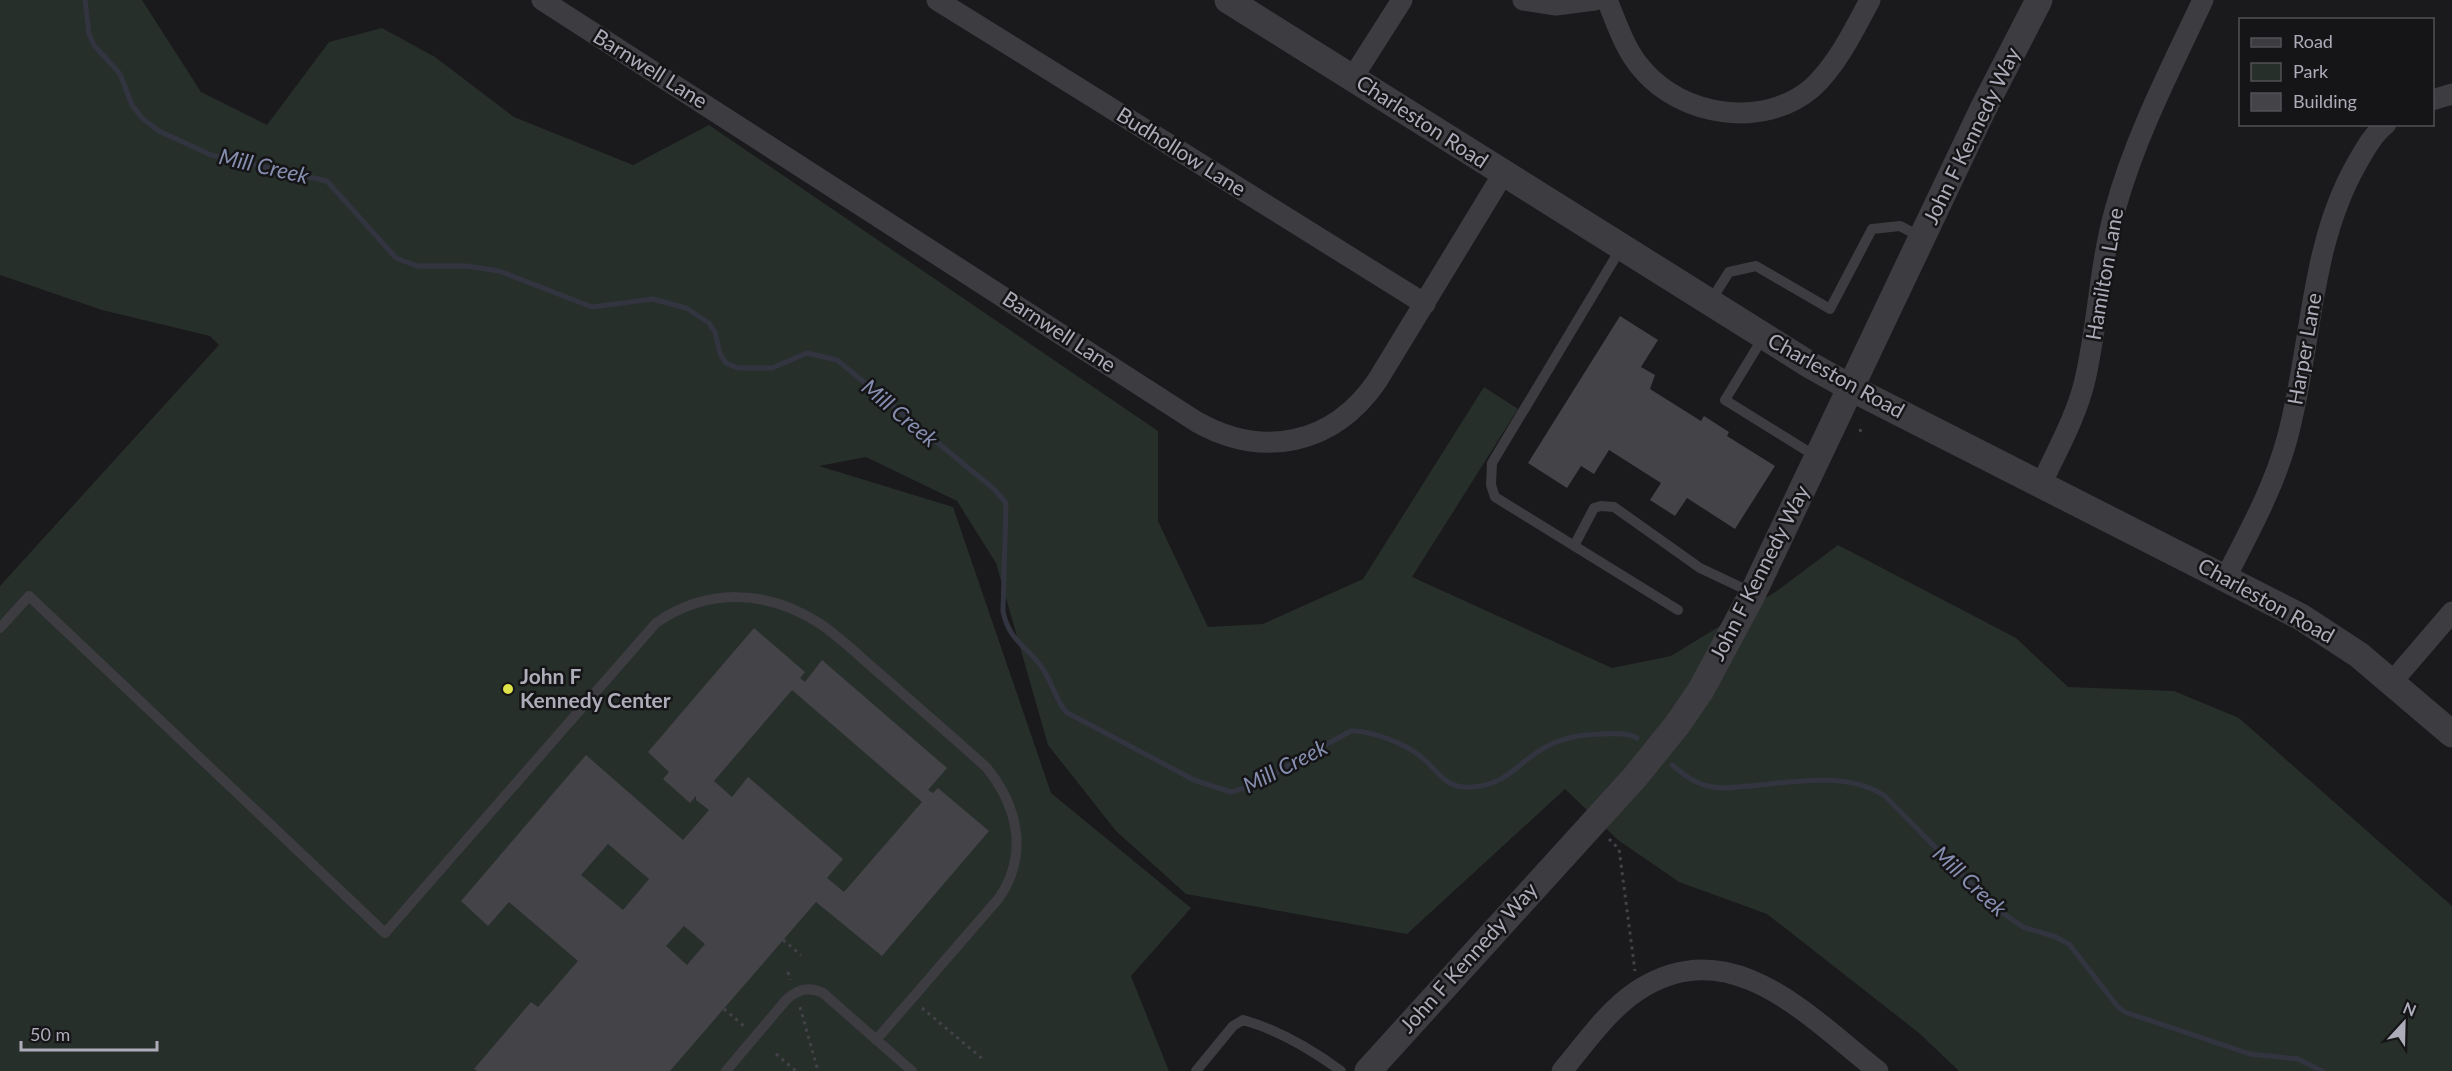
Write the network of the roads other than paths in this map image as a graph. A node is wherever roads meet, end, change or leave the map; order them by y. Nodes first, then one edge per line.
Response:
1 (542, 0) edge
2 (937, 0) edge
3 (1228, 0) edge
4 (1402, 0) edge
5 (1523, 0) edge
6 (1596, 0) edge
7 (1607, 0) edge
8 (1870, 0) edge
9 (2039, 0) edge
10 (2203, 0) edge
11 (1353, 77) junction
12 (2452, 94) edge
13 (2434, 100) edge
14 (2384, 126) edge
15 (1503, 174) junction
16 (1923, 238) junction
17 (1621, 247) junction
18 (1710, 303) junction
19 (1425, 304) junction
20 (1764, 336) junction
21 (1851, 388) junction
22 (1817, 458) junction
23 (2041, 485) junction
24 (1574, 546) junction
25 (2226, 577) junction
26 (1753, 593) junction
27 (1678, 610) dead end
28 (2452, 612) edge
29 (0, 628) edge
30 (2392, 682) junction
31 (2452, 734) edge
32 (876, 1040) junction
33 (726, 1071) edge
34 (912, 1071) edge
35 (1196, 1071) edge
36 (1341, 1071) edge
37 (1368, 1071) edge
38 (1562, 1071) edge
39 (1878, 1071) edge

1 - 19 street, Barnwell Lane
2 - 19 street, Budhollow Lane
3 - 11 street, Charleston Road
4 - 11 street
5 - 6 street
7 - 8 street
9 - 16 street, John F Kennedy Way
10 - 23 street, Hamilton Lane
11 - 15 street, Charleston Road
12 - 13 street
14 - 25 street, Harper Lane
15 - 17 street, Charleston Road
15 - 19 street, Barnwell Lane
16 - 18 lane
16 - 21 street, John F Kennedy Way
17 - 18 street, Charleston Road
17 - 24 lane
18 - 20 street, Charleston Road
20 - 21 street, Charleston Road
20 - 22 lane
21 - 22 street, John F Kennedy Way
21 - 23 street, Charleston Road
22 - 26 street, John F Kennedy Way
23 - 25 street, Charleston Road
24 - 26 lane
24 - 27 lane
25 - 30 street, Charleston Road
26 - 37 street, John F Kennedy Way
28 - 30 street
29 - 32 lane
30 - 31 street, Charleston Road
32 - 33 lane
32 - 34 lane
35 - 36 lane
38 - 39 street

